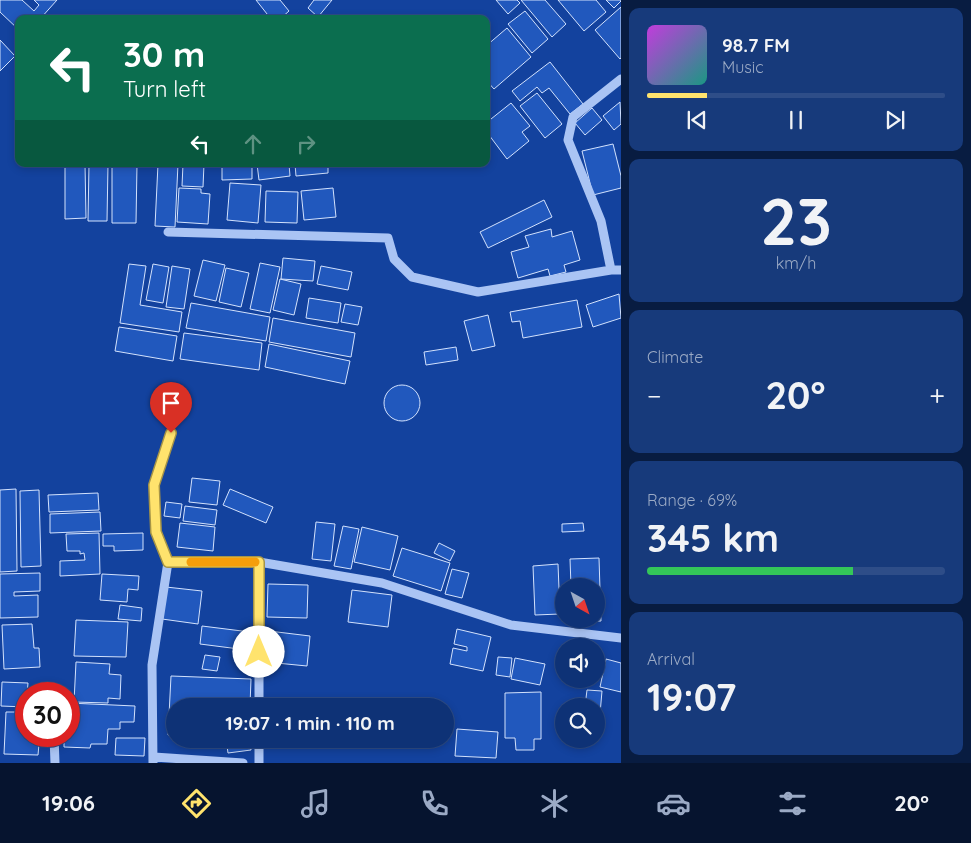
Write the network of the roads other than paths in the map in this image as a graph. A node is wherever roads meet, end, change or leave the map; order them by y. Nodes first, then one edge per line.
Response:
1 (621, 78) edge
2 (168, 232) dead end
3 (611, 270) junction
4 (621, 270) edge
5 (171, 433) dead end
6 (168, 562) junction
7 (259, 562) junction
8 (621, 638) edge
9 (259, 698) edge
10 (54, 747) edge
11 (259, 748) edge
12 (153, 760) edge
13 (55, 763) edge
14 (243, 763) edge
15 (259, 763) edge

1 - 3 street
2 - 3 street
3 - 4 street
5 - 6 street
6 - 7 street
6 - 12 street
7 - 8 street
7 - 9 street
10 - 13 street
11 - 15 street
12 - 14 street

